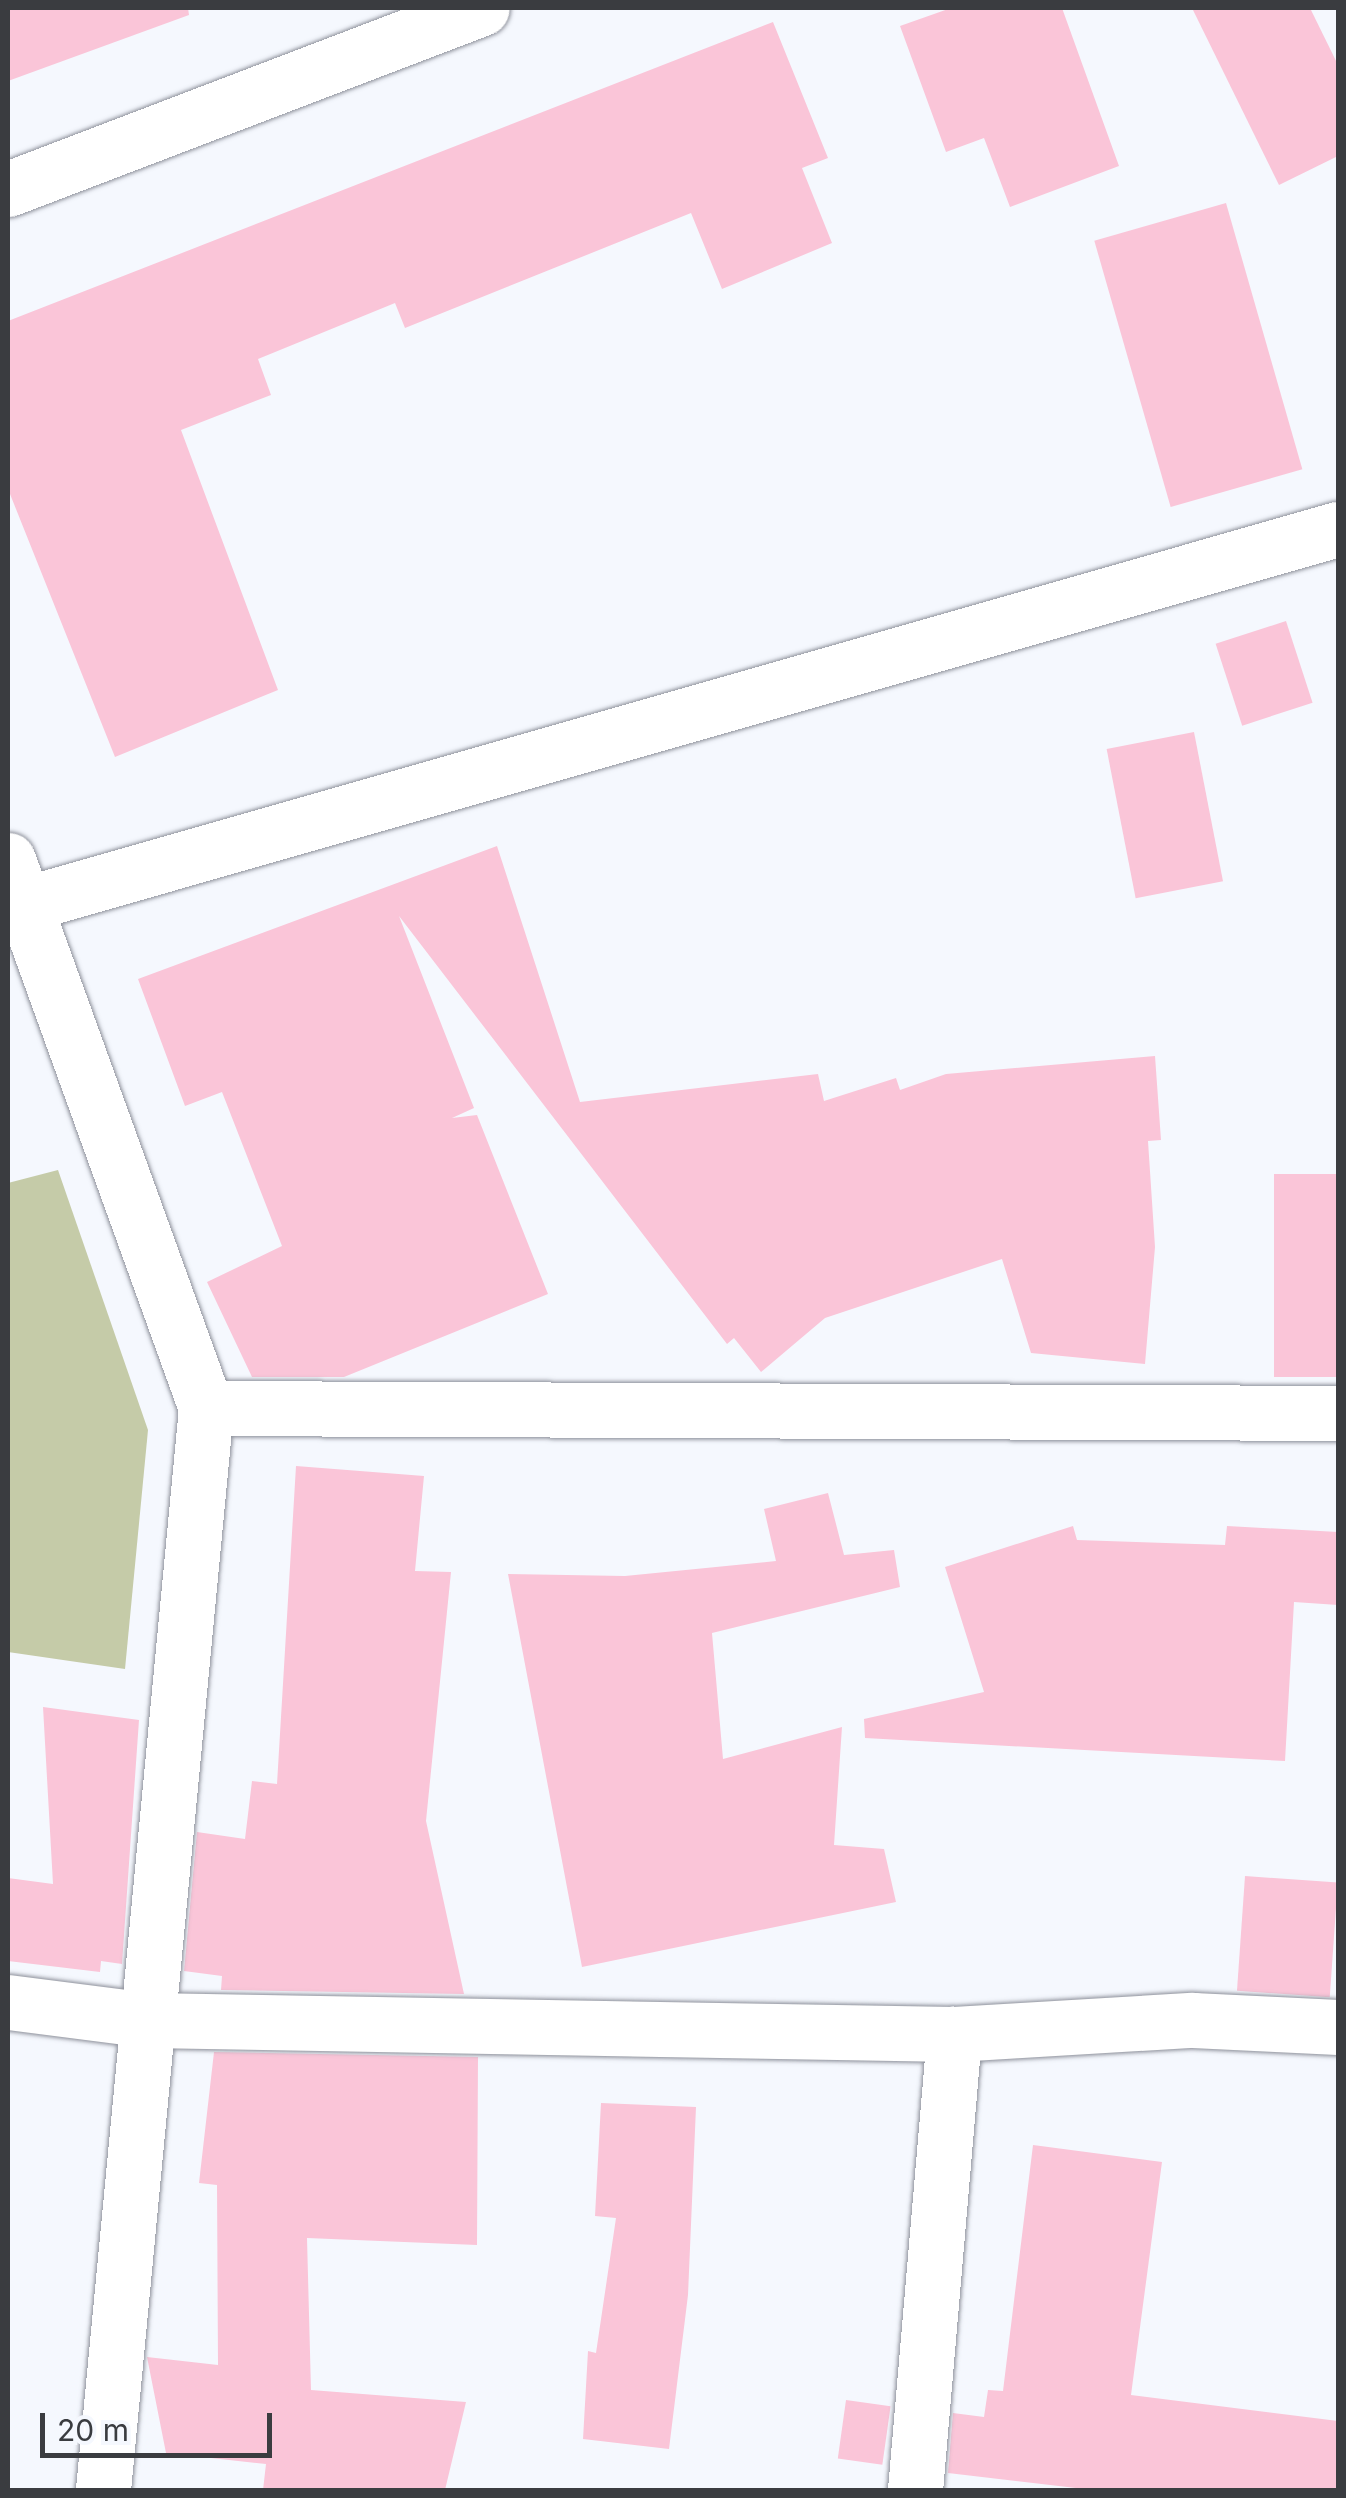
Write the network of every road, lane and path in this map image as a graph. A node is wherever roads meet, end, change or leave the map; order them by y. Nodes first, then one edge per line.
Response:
1 (482, 8) edge
2 (8, 189) edge
3 (1338, 530) edge
4 (13, 891) edge
5 (206, 1408) junction
6 (1338, 1414) edge
7 (8, 2002) edge
8 (149, 2020) junction
9 (1338, 2027) edge
10 (954, 2034) junction
11 (103, 2490) edge
12 (915, 2490) edge

1 - 2 street
3 - 4 street
4 - 5 street
5 - 6 street
5 - 8 street
7 - 8 street
8 - 10 street
8 - 11 street
9 - 10 street
10 - 12 street

